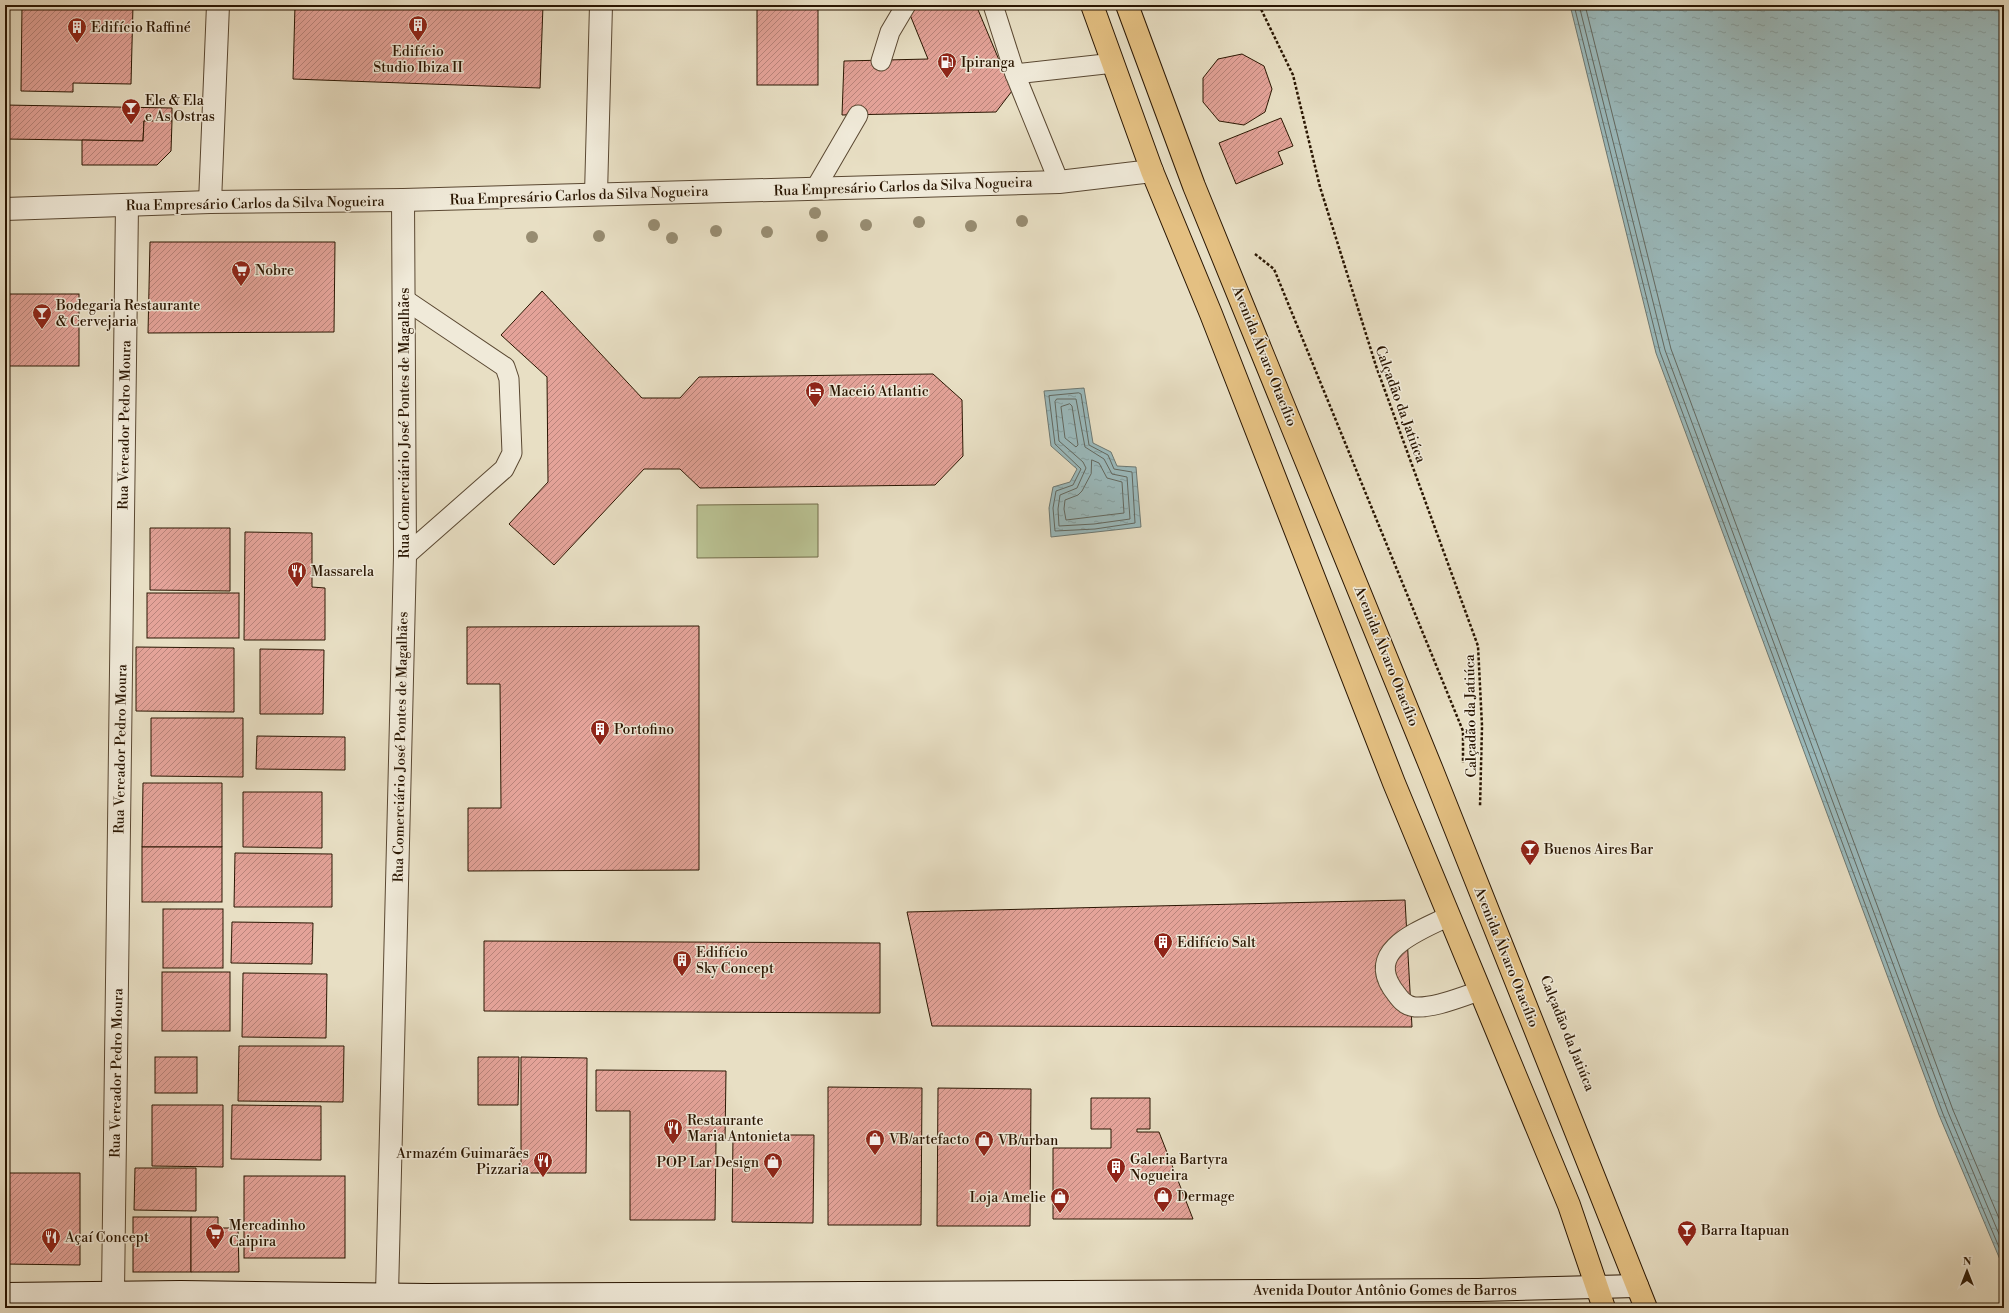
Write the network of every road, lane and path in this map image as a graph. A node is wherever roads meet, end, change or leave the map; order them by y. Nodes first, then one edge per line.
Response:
1 (218, 5) edge
2 (601, 5) edge
3 (906, 5) edge
4 (993, 5) edge
5 (1092, 5) edge
6 (1127, 5) edge
7 (1259, 5) edge
8 (881, 60) dead end
9 (1114, 64) junction
10 (1014, 74) junction
11 (858, 115) dead end
12 (1152, 171) junction
13 (1059, 182) junction
14 (815, 189) junction
15 (596, 194) junction
16 (403, 200) junction
17 (210, 202) junction
18 (127, 205) junction
19 (5, 209) edge
20 (404, 298) junction
21 (405, 556) junction
22 (1480, 808) dead end
23 (1449, 916) junction
24 (1480, 991) junction
25 (1637, 1286) junction
26 (1596, 1287) junction
27 (113, 1292) junction
28 (5, 1294) edge
29 (1478, 1299) edge
30 (383, 1301) edge
31 (429, 1302) edge
32 (1604, 1308) edge
33 (1646, 1308) edge

1 - 17 street
2 - 15 street
3 - 8 lane
4 - 10 lane
5 - 9 main road
6 - 25 main road, Avenida Álvaro Otacílio
7 - 22 path, Calçadão da Jatiúca
9 - 10 lane
9 - 12 main road
10 - 13 lane
11 - 14 lane
12 - 13 street, Rua Empresário Carlos da Silva Nogueira
12 - 23 main road
13 - 14 street, Rua Empresário Carlos da Silva Nogueira
14 - 15 street, Rua Empresário Carlos da Silva Nogueira
15 - 16 street, Rua Empresário Carlos da Silva Nogueira
16 - 17 street, Rua Empresário Carlos da Silva Nogueira
16 - 20 street, Rua Comerciário José Pontes de Magalhães
17 - 18 street, Rua Empresário Carlos da Silva Nogueira
18 - 19 street, Rua Empresário Carlos da Silva Nogueira
18 - 27 street, Rua Vereador Pedro Moura
20 - 21 street, Rua Comerciário José Pontes de Magalhães
20 - 21 lane
21 - 30 street, Rua Comerciário José Pontes de Magalhães
23 - 24 main road
23 - 24 lane
24 - 26 main road
25 - 26 street, Avenida Doutor Antônio Gomes de Barros
25 - 33 main road, Avenida Álvaro Otacílio
26 - 29 street, Avenida Doutor Antônio Gomes de Barros
26 - 32 main road
27 - 28 street, Avenida Doutor Antônio Gomes de Barros
27 - 30 street, Avenida Doutor Antônio Gomes de Barros
29 - 31 street, Avenida Doutor Antônio Gomes de Barros
30 - 31 street, Avenida Doutor Antônio Gomes de Barros

